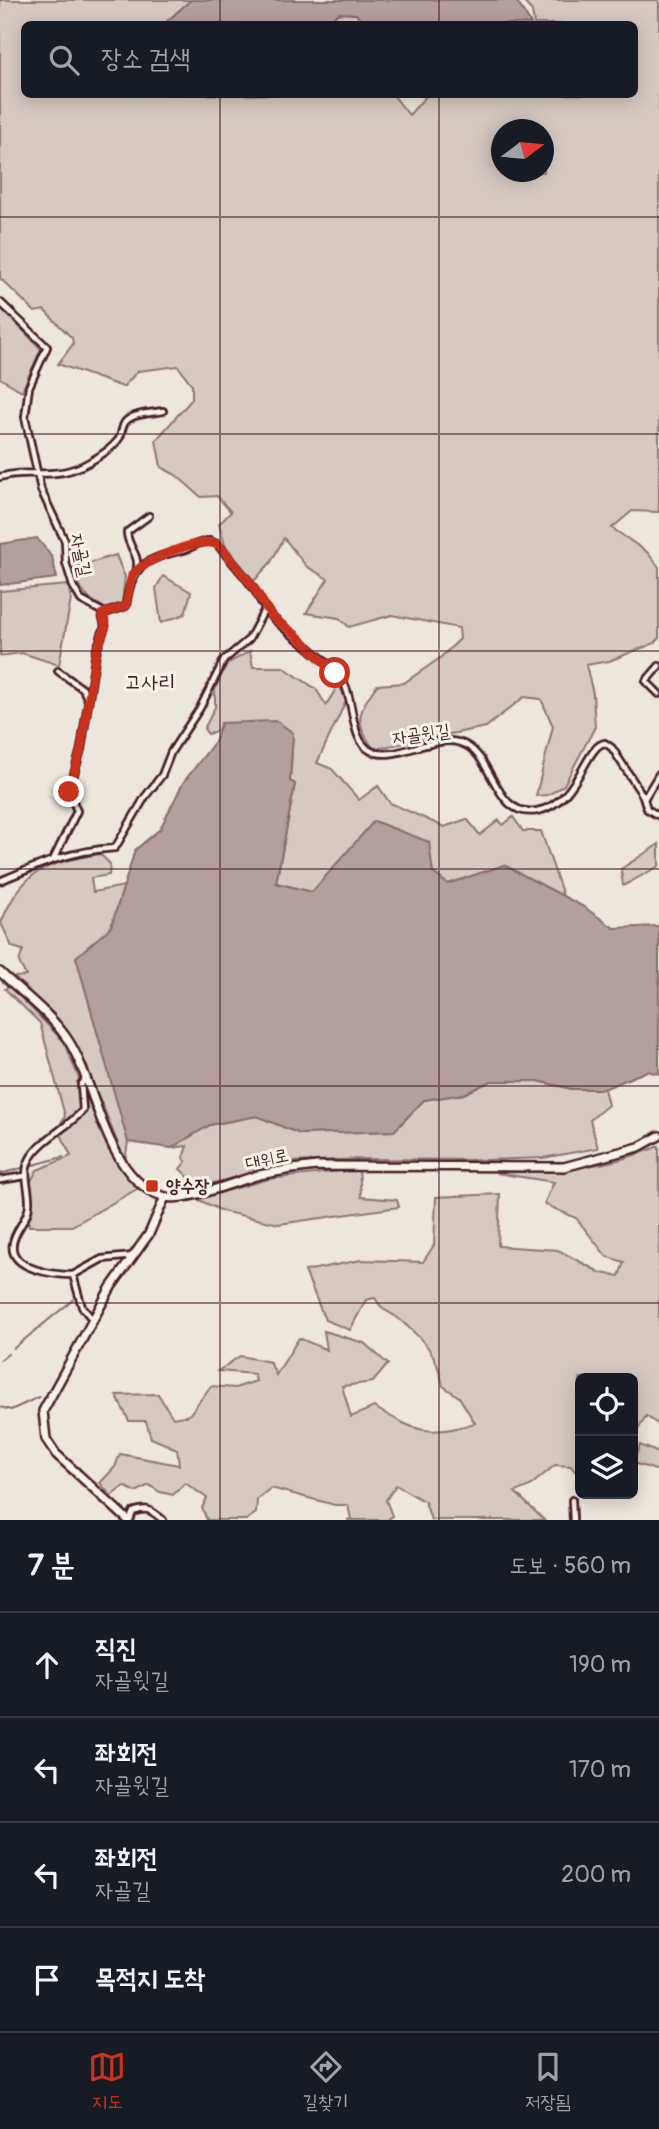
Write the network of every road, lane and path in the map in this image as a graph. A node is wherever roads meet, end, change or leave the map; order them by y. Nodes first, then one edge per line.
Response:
1 (0, 302) edge
2 (163, 411) dead end
3 (38, 473) junction
4 (0, 477) edge
5 (149, 516) dead end
6 (137, 569) junction
7 (265, 609) junction
8 (102, 614) junction
9 (659, 666) edge
10 (58, 671) dead end
11 (659, 694) edge
12 (89, 701) junction
13 (659, 774) edge
14 (643, 800) junction
15 (659, 817) edge
16 (54, 858) junction
17 (0, 881) edge
18 (0, 972) edge
19 (87, 1078) junction
20 (659, 1136) edge
21 (27, 1171) junction
22 (0, 1180) edge
23 (165, 1197) junction
24 (135, 1256) junction
25 (73, 1275) junction
26 (94, 1321) junction
27 (572, 1500) dead end
28 (129, 1520) edge
29 (163, 1520) edge
30 (573, 1520) edge

1 - 3 street, 자골길
2 - 3 street
3 - 4 street
3 - 8 street, 자골길
5 - 6 street
6 - 7 street, 자골윗길
6 - 8 street
7 - 14 street, 자골윗길
7 - 16 street
8 - 12 street
9 - 11 street
10 - 12 street
12 - 16 street
13 - 14 street
14 - 15 street, 자골윗길
16 - 17 street
18 - 19 main road
19 - 21 street
19 - 23 main road
20 - 23 main road, 대위로
21 - 22 street
21 - 25 street
23 - 24 main road
24 - 25 street
24 - 26 main road
25 - 26 street
26 - 28 main road
27 - 30 street
28 - 29 street

